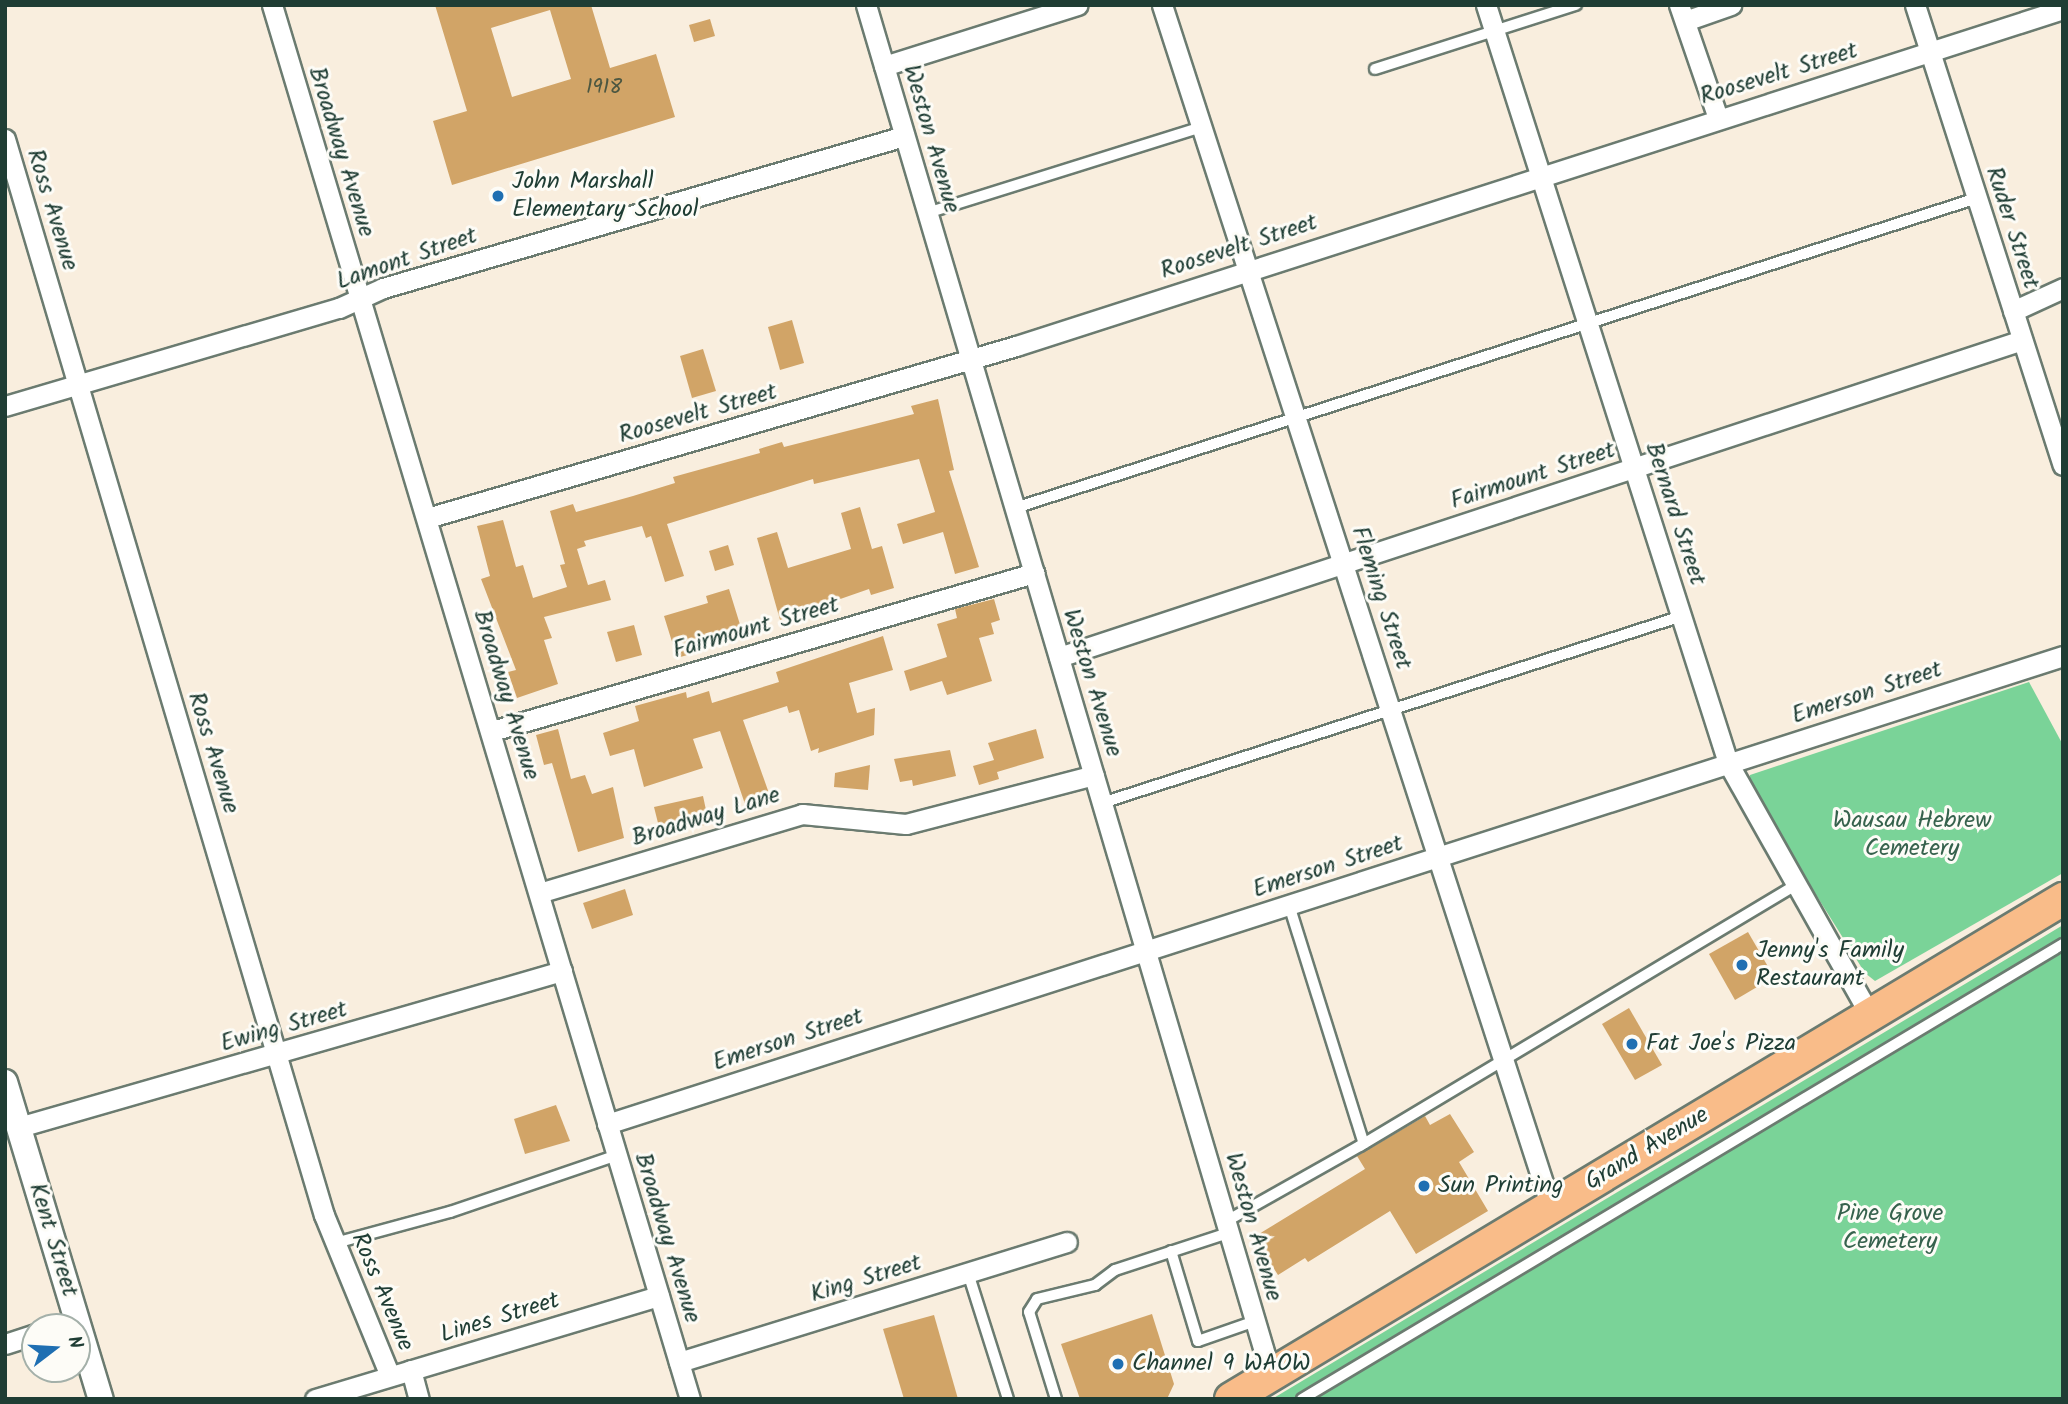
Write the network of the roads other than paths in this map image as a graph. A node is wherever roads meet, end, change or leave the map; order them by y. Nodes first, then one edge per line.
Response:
1 (272, 5) edge
2 (866, 5) edge
3 (1078, 5) edge
4 (1162, 5) edge
5 (1486, 5) edge
6 (1576, 5) edge
7 (1731, 5) edge
8 (1915, 5) edge
9 (2063, 9) edge
10 (1682, 13) edge
11 (1494, 31) junction
12 (1930, 52) junction
13 (884, 66) junction
14 (1374, 69) dead end
15 (1718, 118) junction
16 (1201, 127) junction
17 (904, 136) junction
18 (5, 139) edge
19 (1540, 175) junction
20 (1977, 198) junction
21 (927, 213) junction
22 (1248, 270) junction
23 (2063, 288) edge
24 (360, 301) junction
25 (2013, 311) junction
26 (1588, 324) junction
27 (2022, 341) junction
28 (971, 360) junction
29 (78, 385) junction
30 (5, 406) edge
31 (1297, 420) junction
32 (2063, 465) edge
33 (1635, 469) junction
34 (1015, 508) junction
35 (427, 518) junction
36 (1344, 563) junction
37 (1034, 573) junction
38 (1682, 616) junction
39 (2063, 656) edge
40 (1059, 657) junction
41 (1391, 709) junction
42 (492, 731) junction
43 (1728, 763) junction
44 (1094, 775) junction
45 (1102, 803) junction
46 (1437, 857) junction
47 (1794, 886) junction
48 (539, 894) junction
49 (2063, 899) edge
50 (1289, 905) junction
51 (2063, 944) edge
52 (1146, 952) junction
53 (562, 971) junction
54 (1870, 1015) junction
55 (278, 1054) junction
56 (1502, 1062) junction
57 (7, 1094) edge
58 (607, 1124) junction
59 (19, 1128) junction
60 (1364, 1144) junction
61 (617, 1155) junction
62 (1550, 1207) junction
63 (1227, 1227) junction
64 (1067, 1242) dead end
65 (335, 1243) junction
66 (1171, 1251) junction
67 (968, 1273) junction
68 (659, 1296) junction
69 (64, 1313) edge
70 (1255, 1321) junction
71 (679, 1362) junction
72 (411, 1370) junction
73 (1271, 1375) junction
74 (390, 1376) junction
75 (91, 1377) edge
76 (101, 1399) edge
77 (315, 1399) edge
78 (419, 1399) edge
79 (690, 1399) edge
80 (1008, 1399) edge
81 (1056, 1399) edge
82 (1231, 1399) edge
83 (1302, 1399) edge

1 - 24 street, Broadway Avenue
2 - 13 street, Weston Avenue
3 - 13 street
4 - 16 street, Fleming Street
5 - 11 street, Bernard Street
6 - 11 lane
7 - 10 street
8 - 12 street, Ruder Street
9 - 12 street, Roosevelt Street
10 - 15 street
11 - 14 lane
11 - 19 street, Bernard Street
12 - 15 street, Roosevelt Street
12 - 20 street, Ruder Street
13 - 17 street, Weston Avenue
15 - 19 street, Roosevelt Street
16 - 21 lane
16 - 22 street, Fleming Street
17 - 21 street, Weston Avenue
17 - 24 street, Lamont Street
18 - 29 street, Ross Avenue
19 - 22 street, Roosevelt Street
19 - 26 street, Bernard Street
20 - 25 street, Ruder Street
20 - 26 lane
21 - 28 street, Weston Avenue
22 - 28 street, Roosevelt Street
22 - 31 street, Fleming Street
23 - 25 street
24 - 29 street, Lamont Street
24 - 35 street, Broadway Avenue
25 - 27 street, Ruder Street
26 - 31 lane
26 - 33 street, Bernard Street
27 - 32 street, Ruder Street
27 - 33 street, Fairmount Street
28 - 34 street, Weston Avenue
28 - 35 street, Roosevelt Street
29 - 30 street, Lamont Street
29 - 55 street, Ross Avenue
31 - 34 lane
31 - 36 street, Fleming Street
33 - 36 street, Fairmount Street
33 - 38 street, Bernard Street
34 - 37 street, Weston Avenue
35 - 42 street, Broadway Avenue
36 - 40 street, Fairmount Street
36 - 41 street, Fleming Street
37 - 40 street, Weston Avenue
37 - 42 street, Fairmount Street
38 - 41 lane
38 - 43 street, Bernard Street
39 - 43 street, Emerson Street
40 - 44 street, Weston Avenue
41 - 45 lane
41 - 46 street, Fleming Street
42 - 48 street, Broadway Avenue
43 - 46 street, Emerson Street
43 - 47 street, Bernard Street
44 - 45 street, Weston Avenue
44 - 48 street, Broadway Lane
45 - 52 street, Weston Avenue
46 - 50 street, Emerson Street
46 - 56 street, Fleming Street
47 - 54 street, Bernard Street
47 - 56 lane
48 - 53 street, Broadway Avenue
49 - 54 main road, Grand Avenue
50 - 52 street, Emerson Street
50 - 60 lane
51 - 83 lane
52 - 58 street, Emerson Street
52 - 63 street, Weston Avenue
53 - 55 street, Ewing Street
53 - 58 street, Broadway Avenue
54 - 62 main road, Grand Avenue
55 - 59 street, Ewing Street
55 - 65 street, Ross Avenue
56 - 60 lane
56 - 62 street, Fleming Street
57 - 59 street, Kent Street
58 - 61 street, Broadway Avenue
59 - 69 street, Kent Street
60 - 63 lane
61 - 65 lane
61 - 68 street, Broadway Avenue
62 - 73 main road, Grand Avenue
63 - 66 lane
63 - 70 street, Weston Avenue
64 - 67 street, King Street
65 - 74 street, Ross Avenue
66 - 70 lane
66 - 81 lane
67 - 71 street, King Street
67 - 80 lane
68 - 71 street, Broadway Avenue
68 - 72 street, Lines Street
70 - 73 street, Weston Avenue
71 - 79 street, Broadway Avenue
72 - 74 street, Lines Street
72 - 78 street, Ross Avenue
73 - 82 main road, Grand Avenue
74 - 77 street, Lines Street
75 - 76 street, Kent Street

